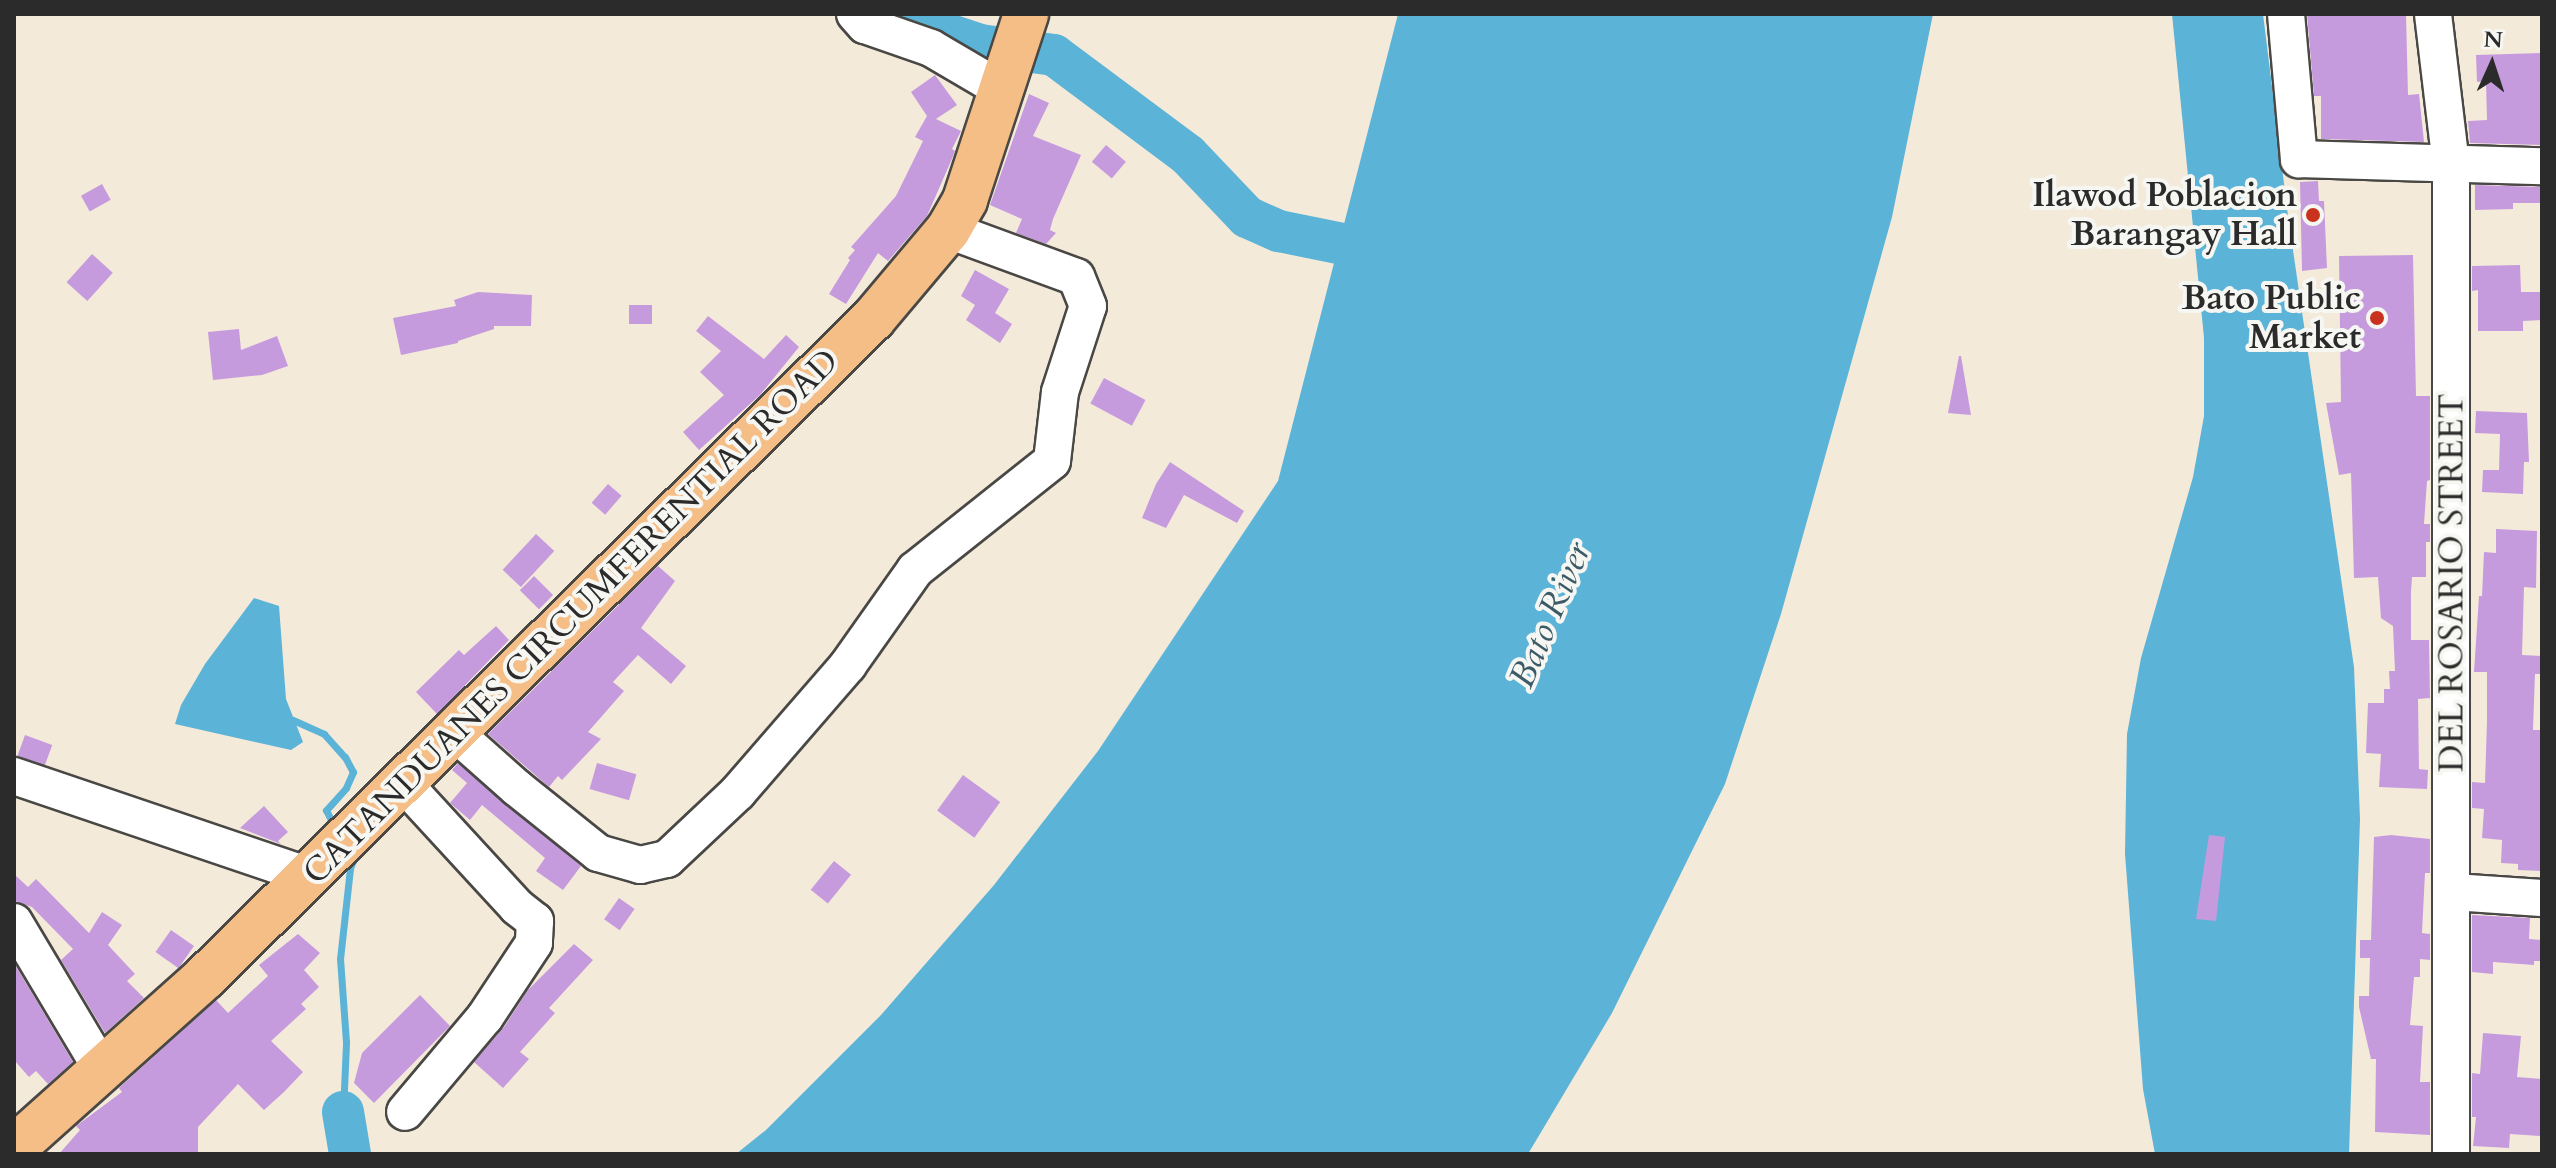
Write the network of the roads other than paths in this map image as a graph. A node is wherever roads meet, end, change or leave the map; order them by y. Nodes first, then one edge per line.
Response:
1 (855, 14) edge
2 (2286, 14) edge
3 (2433, 14) edge
4 (1014, 49) edge
5 (2451, 165) junction
6 (2542, 166) edge
7 (948, 230) junction
8 (455, 733) junction
9 (14, 776) edge
10 (404, 784) junction
11 (309, 876) junction
12 (2453, 892) junction
13 (2542, 898) edge
14 (14, 922) edge
15 (101, 1068) junction
16 (405, 1112) dead end
17 (14, 1148) edge
18 (2451, 1154) edge

1 - 4 street
2 - 5 street
3 - 5 street, DEL ROSARIO STREET
4 - 7 main road, CATANDUANES CIRCUMFERENTIAL ROAD
5 - 6 street
5 - 12 street, DEL ROSARIO STREET
7 - 8 main road, CATANDUANES CIRCUMFERENTIAL ROAD
7 - 8 street
8 - 10 main road, CATANDUANES CIRCUMFERENTIAL ROAD
9 - 11 street
10 - 11 main road, CATANDUANES CIRCUMFERENTIAL ROAD
10 - 16 street
11 - 15 main road, CATANDUANES CIRCUMFERENTIAL ROAD
12 - 13 street
12 - 18 street, DEL ROSARIO STREET
14 - 15 street
15 - 17 main road, CATANDUANES CIRCUMFERENTIAL ROAD

